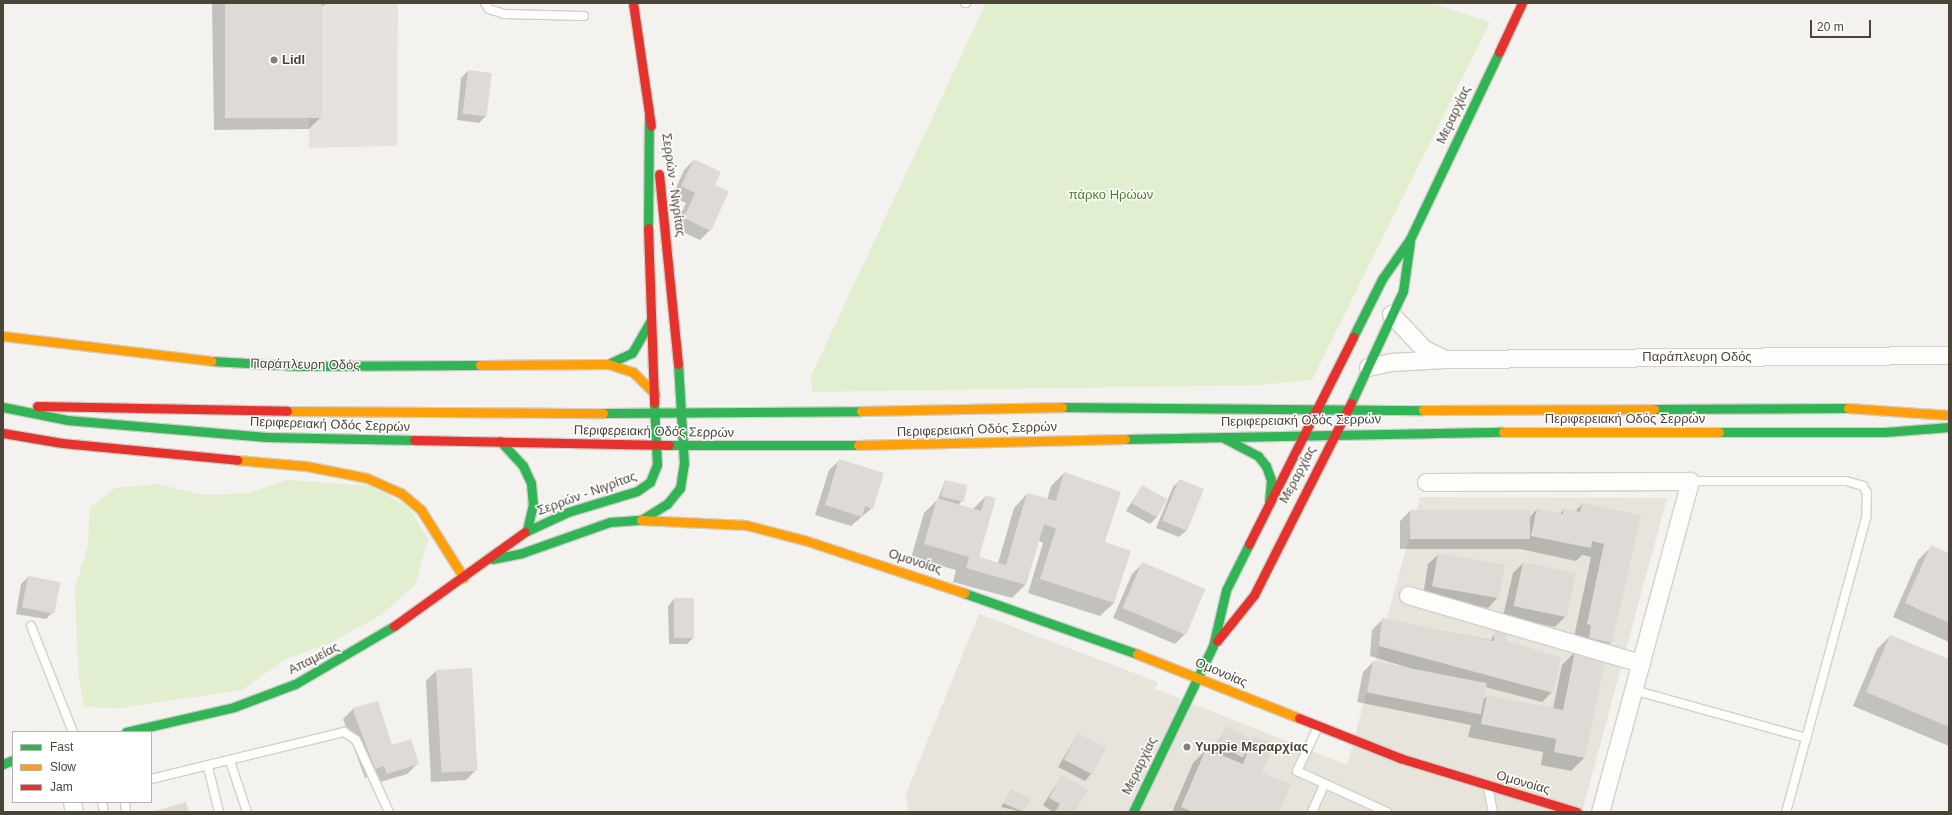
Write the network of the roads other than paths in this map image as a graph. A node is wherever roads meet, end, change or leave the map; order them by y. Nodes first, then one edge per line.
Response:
1 (485, 3) edge
2 (633, 3) edge
3 (1522, 3) edge
4 (584, 16) dead end
5 (649, 112) junction
6 (1410, 239) junction
7 (1391, 314) junction
8 (652, 319) junction
9 (3, 336) edge
10 (1949, 355) edge
11 (1445, 359) junction
12 (608, 364) junction
13 (1368, 367) junction
14 (656, 394) junction
15 (5, 407) edge
16 (1318, 409) junction
17 (1348, 410) junction
18 (656, 412) junction
19 (683, 412) junction
20 (1949, 415) edge
21 (1949, 427) edge
22 (3, 433) edge
23 (1305, 434) junction
24 (1335, 434) junction
25 (1221, 436) junction
26 (500, 441) junction
27 (656, 445) junction
28 (684, 446) junction
29 (1690, 481) junction
30 (1426, 482) dead end
31 (1268, 502) junction
32 (640, 520) junction
33 (527, 531) junction
34 (492, 559) junction
35 (464, 578) junction
36 (1408, 595) dead end
37 (31, 626) dead end
38 (1213, 646) junction
39 (1641, 663) junction
40 (1198, 677) junction
41 (1634, 690) junction
42 (1318, 727) junction
43 (73, 731) edge
44 (130, 731) edge
45 (1806, 738) junction
46 (230, 762) junction
47 (208, 767) junction
48 (152, 779) edge
49 (1324, 785) junction
50 (1488, 787) junction
51 (219, 812) edge
52 (247, 812) edge
53 (389, 812) edge
54 (1133, 812) edge
55 (1312, 812) edge
56 (1387, 812) edge
57 (1493, 812) edge
58 (1577, 812) edge
59 (1600, 812) edge
60 (1786, 812) edge

1 - 4 lane
2 - 5 main road, Σερρών - Νιγρίτας
3 - 6 main road, Μεραρχίας
5 - 8 main road, Σερρών - Νιγρίτας
5 - 19 main road, Σερρών - Νιγρίτας
6 - 7 main road, Μεραρχίας
6 - 16 main road, Μεραρχίας
7 - 11 street
7 - 13 main road, Μεραρχίας
8 - 12 main road
8 - 14 main road, Σερρών - Νιγρίτας
9 - 12 main road, Παράπλευρη Οδός
10 - 11 street, Παράπλευρη Οδός
11 - 13 street, Παράπλευρη Οδός
12 - 14 main road
13 - 17 main road, Μεραρχίας
14 - 18 main road, Σερρών - Νιγρίτας
15 - 18 main road, Περιφερειακή Οδός Σερρών
15 - 26 main road, Περιφερειακή Οδός Σερρών
16 - 17 main road, Περιφερειακή Οδός Σερρών
16 - 19 main road, Περιφερειακή Οδός Σερρών
16 - 23 main road, Μεραρχίας
17 - 20 main road, Περιφερειακή Οδός Σερρών
17 - 24 main road, Μεραρχίας
18 - 19 main road, Περιφερειακή Οδός Σερρών
18 - 27 main road, Σερρών - Νιγρίτας
19 - 28 main road, Σερρών - Νιγρίτας
21 - 24 main road, Περιφερειακή Οδός Σερρών
22 - 35 main road
23 - 24 main road, Περιφερειακή Οδός Σερρών
23 - 25 main road, Περιφερειακή Οδός Σερρών
23 - 31 main road, Μεραρχίας
24 - 38 main road, Μεραρχίας
25 - 28 main road, Περιφερειακή Οδός Σερρών
25 - 31 main road
26 - 27 main road, Περιφερειακή Οδός Σερρών
26 - 33 main road
27 - 28 main road, Περιφερειακή Οδός Σερρών
27 - 33 main road, Σερρών - Νιγρίτας
28 - 32 main road, Σερρών - Νιγρίτας
29 - 30 street
29 - 39 street
29 - 45 lane
31 - 38 main road, Μεραρχίας
32 - 34 main road, Σερρών - Νιγρίτας
32 - 40 main road, Ομονοίας
33 - 34 main road, Σερρών - Νιγρίτας
34 - 35 main road, Απαμείας
35 - 44 main road, Απαμείας
36 - 39 street
37 - 43 lane
38 - 40 main road, Μεραρχίας
39 - 41 street
40 - 42 main road, Ομονοίας
40 - 54 main road, Μεραρχίας
41 - 45 lane
41 - 59 street
42 - 49 lane
42 - 50 main road, Ομονοίας
45 - 60 lane
46 - 47 lane
46 - 52 lane
46 - 53 lane
47 - 48 lane
47 - 51 lane
49 - 55 lane
49 - 56 lane
50 - 57 lane
50 - 58 main road, Ομονοίας

